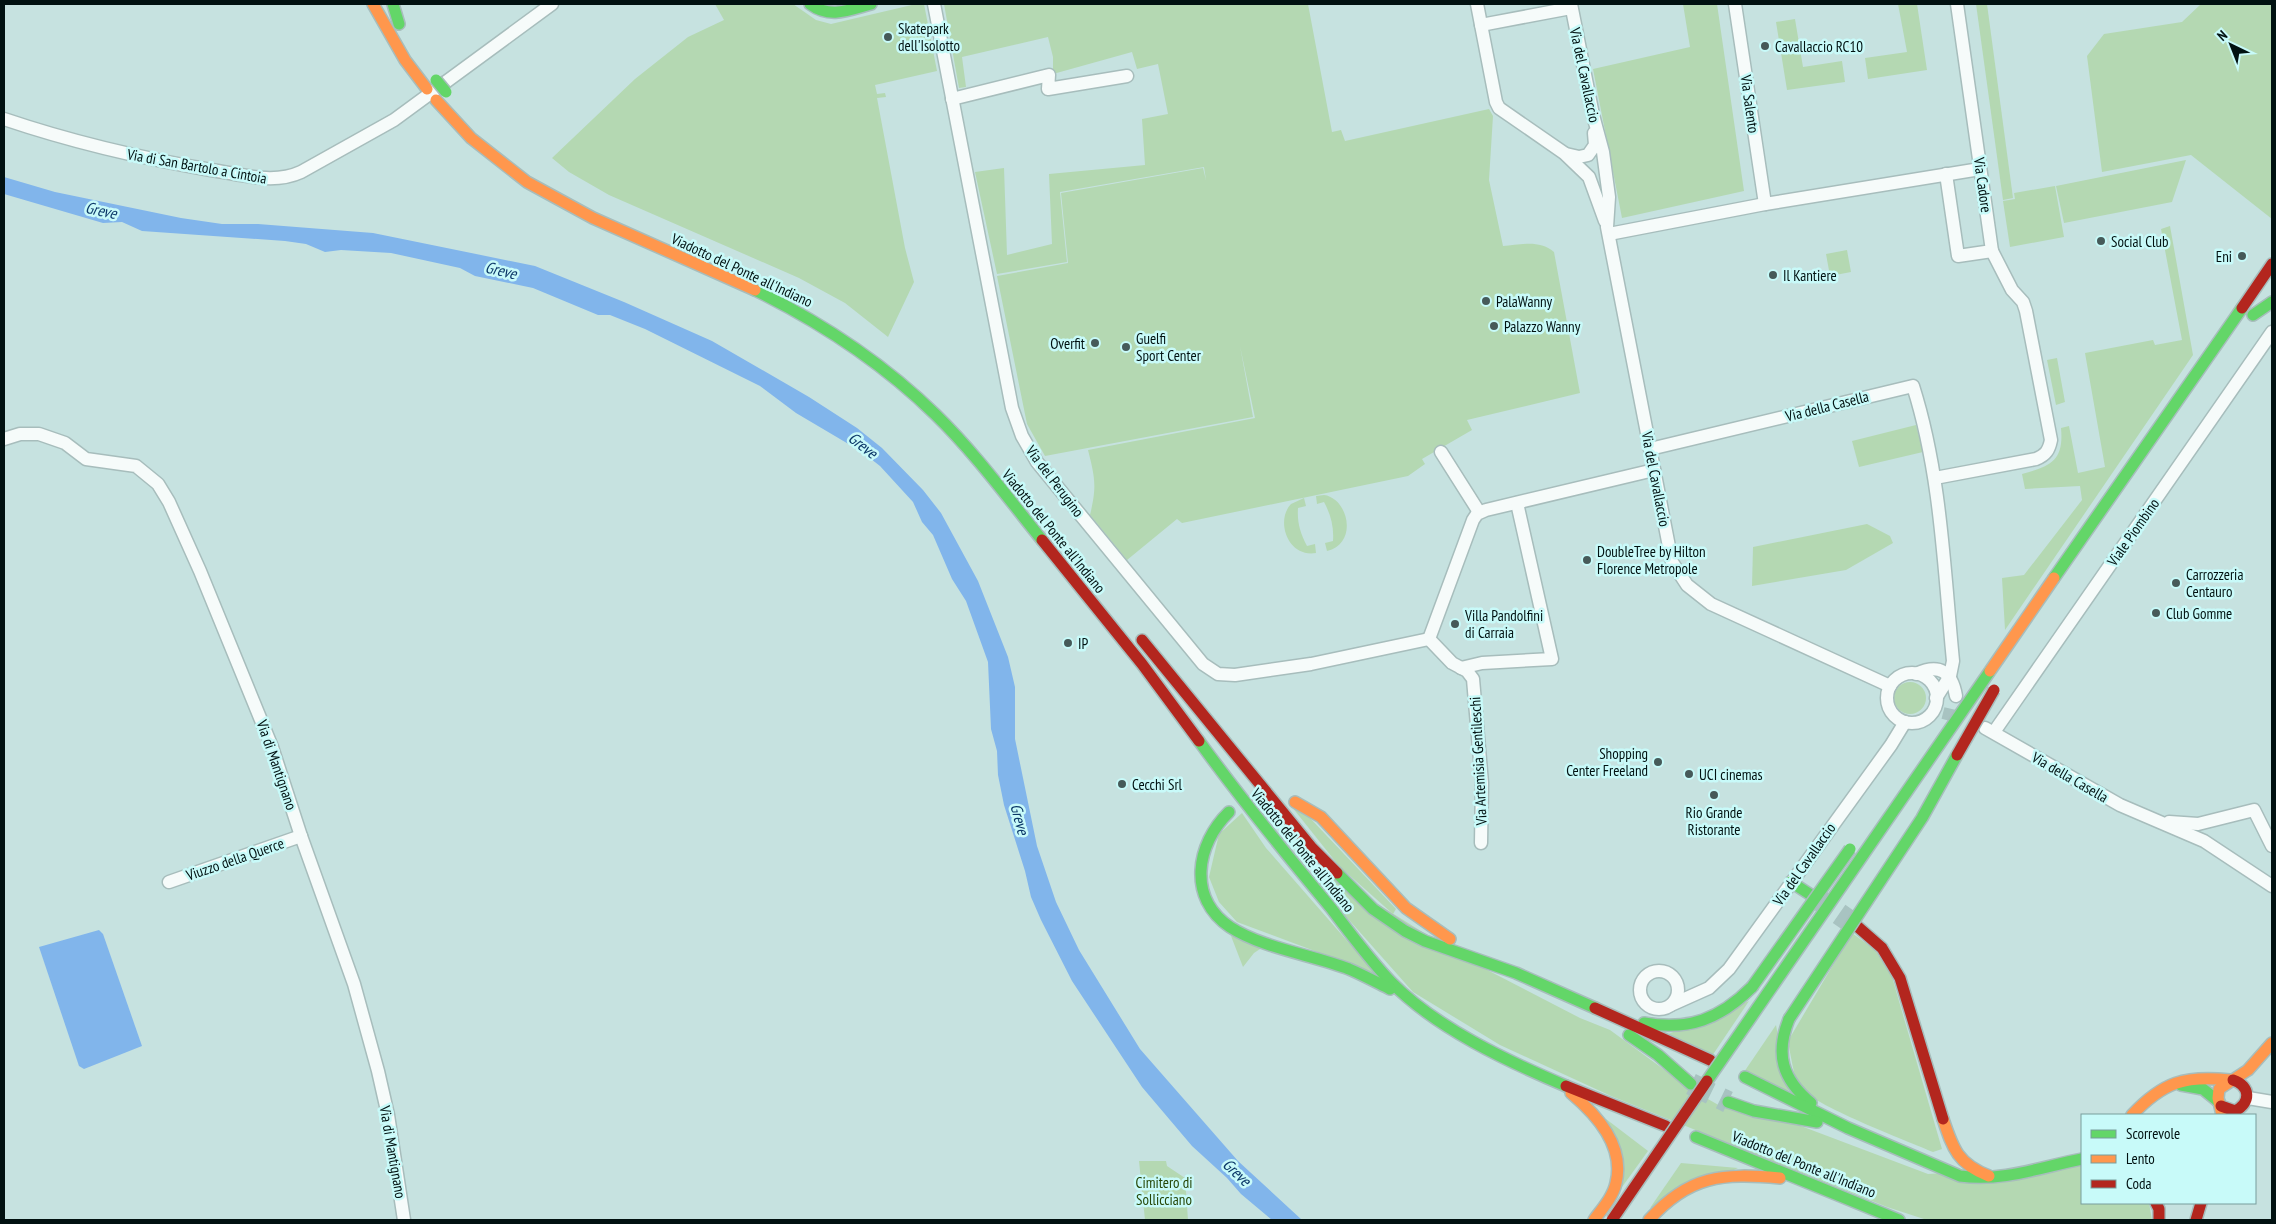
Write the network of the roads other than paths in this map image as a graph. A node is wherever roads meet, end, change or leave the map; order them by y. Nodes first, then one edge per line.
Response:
1 (373, 4) edge
2 (388, 4) edge
3 (393, 4) edge
4 (552, 4) edge
5 (810, 4) edge
6 (871, 4) edge
7 (934, 4) edge
8 (1477, 4) edge
9 (1736, 4) edge
10 (1957, 4) edge
11 (1571, 6) edge
12 (846, 7) edge
13 (398, 24) junction
14 (1481, 25) junction
15 (406, 37) dead end
16 (1127, 76) dead end
17 (952, 99) junction
18 (1593, 115) junction
19 (4, 119) edge
20 (1564, 153) junction
21 (1980, 168) junction
22 (1946, 174) junction
23 (1765, 204) junction
24 (1608, 231) junction
25 (1992, 251) junction
26 (2272, 264) edge
27 (2272, 287) edge
28 (2272, 302) edge
29 (2272, 332) edge
30 (4, 439) edge
31 (1650, 449) junction
32 (1441, 452) dead end
33 (1654, 470) junction
34 (1935, 478) junction
35 (1517, 503) junction
36 (1480, 512) junction
37 (1137, 632) dead end
38 (1429, 639) junction
39 (2003, 653) junction
40 (1460, 668) junction
41 (1916, 674) junction
42 (1950, 676) junction
43 (1890, 686) junction
44 (1956, 696) dead end
45 (1936, 698) junction
46 (1905, 722) junction
47 (1990, 730) joint
48 (1899, 782) dead end
49 (1921, 796) dead end
50 (1295, 802) dead end
51 (1229, 812) dead end
52 (2157, 821) junction
53 (300, 836) junction
54 (1855, 842) dead end
55 (1481, 843) dead end
56 (2272, 846) edge
57 (169, 882) dead end
58 (1791, 882) junction
59 (2272, 886) edge
60 (1811, 895) tunnel mouth
61 (1858, 927) tunnel mouth
62 (1441, 948) junction
63 (1516, 973) junction
64 (1678, 989) junction
65 (1692, 995) junction
66 (1410, 1000) junction
67 (1579, 1001) junction
68 (1671, 1005) junction
69 (2272, 1043) edge
70 (2272, 1052) edge
71 (1710, 1060) dead end
72 (1745, 1077) dead end
73 (1552, 1079) junction
74 (2231, 1080) junction
75 (1691, 1084) tunnel mouth
76 (2166, 1086) junction
77 (2152, 1095) junction
78 (1728, 1102) tunnel mouth
79 (2272, 1102) edge
80 (2245, 1104) edge
81 (2221, 1108) edge
82 (2133, 1114) edge
83 (2143, 1114) edge
84 (1696, 1124) dead end
85 (1666, 1126) dead end
86 (1848, 1128) junction
87 (1696, 1138) dead end
88 (1684, 1140) dead end
89 (2081, 1151) edge
90 (2081, 1159) edge
91 (2051, 1165) junction
92 (2002, 1178) junction
93 (1808, 1181) junction
94 (2201, 1204) edge
95 (1652, 1216) edge
96 (404, 1220) edge
97 (1594, 1220) edge
98 (1612, 1220) edge
99 (1900, 1220) edge
100 (2196, 1220) edge

1 - 66 main road, Viadotto del Ponte all'Indiano
2 - 13 main road
3 - 13 main road
4 - 19 street, Via di San Bartolo a Cintoia
5 - 12 main road
6 - 12 main road
7 - 17 street, Via del Perugino
8 - 14 street
9 - 23 street, Via Salento
10 - 21 street, Via Cadore
11 - 14 street
11 - 18 street, Via del Cavallaccio
13 - 15 main road
14 - 20 street
16 - 17 street
17 - 38 street, Via del Perugino
18 - 20 street
18 - 24 street, Via del Cavallaccio
20 - 24 street
21 - 22 street
21 - 25 street, Via Cadore
22 - 23 street
22 - 25 street
23 - 24 street
24 - 31 street, Via del Cavallaccio
25 - 34 street
26 - 39 main road, bridge
27 - 28 main road
29 - 47 street, Viale Piombino
30 - 53 street, Via di Mantignano
31 - 33 street, Via del Cavallaccio
31 - 34 street, Via della Casella
32 - 36 street
33 - 35 street
33 - 43 street, Via del Cavallaccio
34 - 42 street, Via della Casella
35 - 36 street
35 - 40 street
36 - 38 street
37 - 62 main road, Viadotto del Ponte all'Indiano
38 - 40 street, Via Artemisia Gentileschi
39 - 48 main road, bridge
39 - 98 main road, bridge
40 - 55 street, Via Artemisia Gentileschi
41 - 42 street
41 - 43 street
41 - 45 street
42 - 44 street, Via della Casella
42 - 45 street, Via della Casella
43 - 46 street
45 - 46 street
46 - 58 street, Via del Cavallaccio
47 - 52 street, Via della Casella
49 - 86 main road, bridge
50 - 63 main road
51 - 66 main road
52 - 56 street, Via della Casella
52 - 59 street, Via della Casella
53 - 57 street, Viuzzo della Querce
53 - 96 street, Via di Mantignano
54 - 67 main road, bridge
58 - 60 main road
58 - 65 street, Via del Cavallaccio
61 - 92 main road
62 - 63 main road, Viadotto del Ponte all'Indiano
62 - 75 main road, Viadotto del Ponte all'Indiano
63 - 67 main road, Viadotto del Ponte all'Indiano
64 - 65 street, Via del Cavallaccio
64 - 68 street
64 - 68 street, Via del Cavallaccio
65 - 68 street, Via del Cavallaccio
66 - 73 main road, Viadotto del Ponte all'Indiano
67 - 71 main road, Viadotto del Ponte all'Indiano
69 - 74 main road
70 - 80 main road
72 - 86 main road, Viadotto del Ponte all'Indiano
73 - 85 main road, Viadotto del Ponte all'Indiano
73 - 97 main road
74 - 76 main road
74 - 80 main road
74 - 81 main road
76 - 77 main road
76 - 81 main road
77 - 82 main road
77 - 83 main road
78 - 86 main road, Viadotto del Ponte all'Indiano
79 - 80 street
80 - 81 main road
84 - 88 main road
86 - 92 main road, Viadotto del Ponte all'Indiano
87 - 93 main road, Viadotto del Ponte all'Indiano
89 - 91 main road
90 - 91 main road, Viadotto del Ponte all'Indiano
91 - 92 main road, Viadotto del Ponte all'Indiano
93 - 95 main road
93 - 99 main road, Viadotto del Ponte all'Indiano
94 - 100 main road

